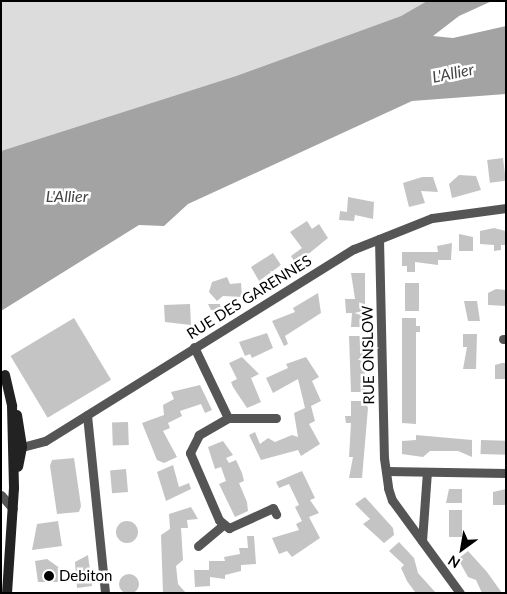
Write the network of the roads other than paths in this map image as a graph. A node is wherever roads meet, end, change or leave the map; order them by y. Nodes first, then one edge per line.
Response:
1 (506, 208) edge
2 (379, 238) junction
3 (194, 347) junction
4 (3, 371) edge
5 (87, 415) junction
6 (228, 418) junction
7 (276, 418) dead end
8 (22, 447) junction
9 (386, 471) junction
10 (427, 472) junction
11 (506, 473) edge
12 (14, 488) junction
13 (1, 495) edge
14 (13, 509) junction
15 (276, 514) dead end
16 (222, 526) junction
17 (422, 541) junction
18 (198, 546) dead end
19 (7, 593) edge
20 (105, 593) edge
21 (460, 593) edge

1 - 2 street, RUE DES GARENNES
2 - 3 street, RUE DES GARENNES
2 - 9 street, RUE ONSLOW
3 - 5 street, RUE DES GARENNES
3 - 6 street
4 - 8 main road
4 - 12 main road
5 - 8 street, RUE DES GARENNES
5 - 20 street
6 - 7 street
6 - 16 street
8 - 12 main road
9 - 10 street
9 - 17 street, RUE ONSLOW
10 - 11 street
10 - 17 street
12 - 14 main road
13 - 14 street
14 - 19 main road
15 - 16 street
16 - 18 street
17 - 21 street, RUE ONSLOW

